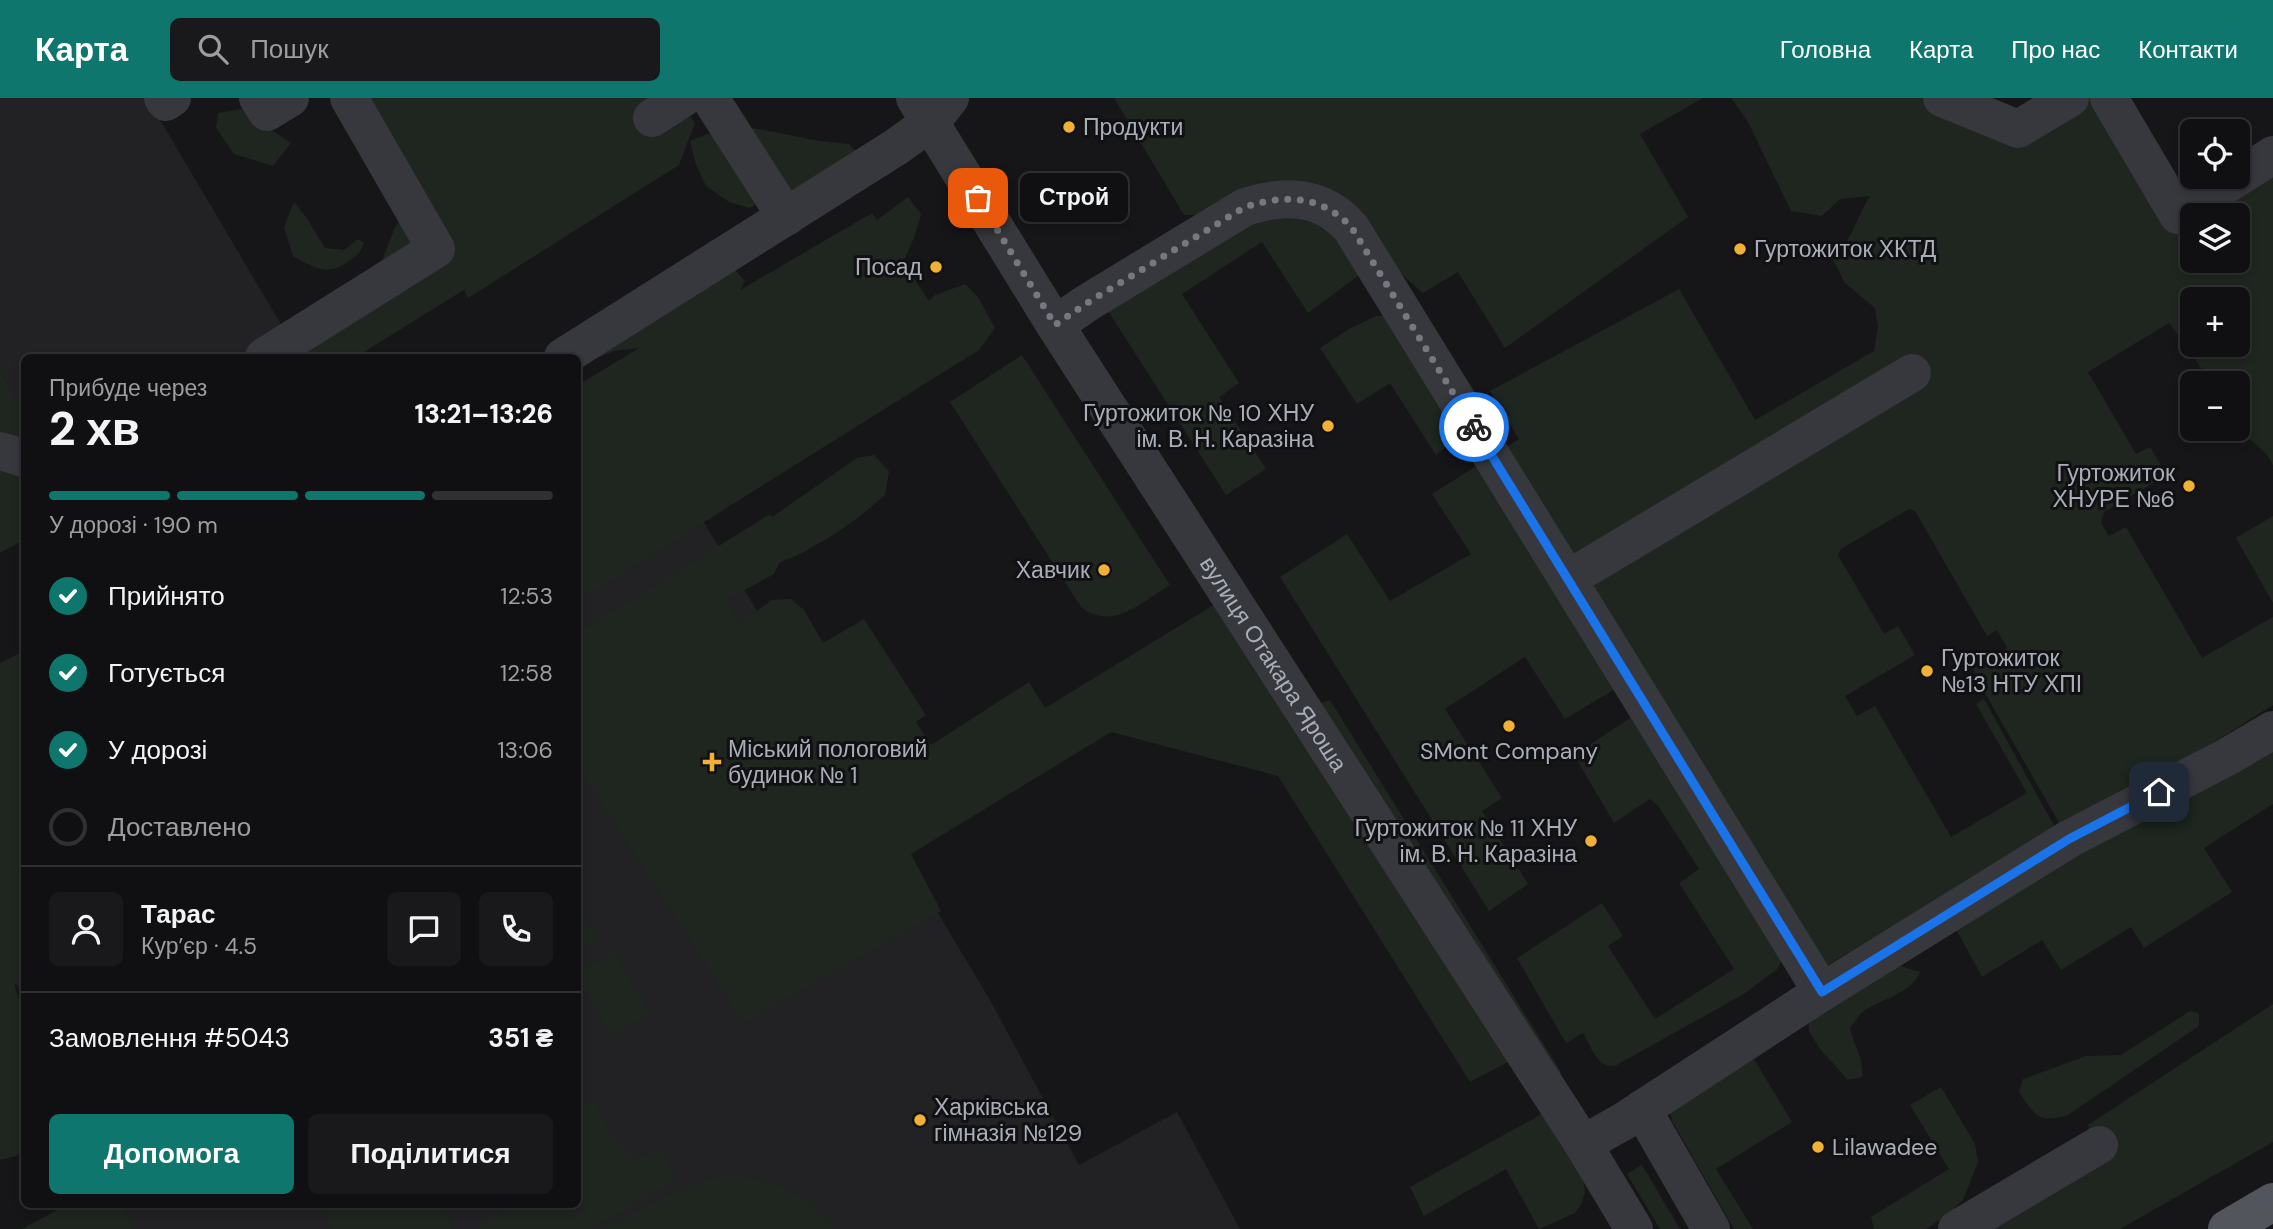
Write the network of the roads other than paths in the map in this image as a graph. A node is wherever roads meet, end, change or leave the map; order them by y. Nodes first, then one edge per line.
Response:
1 (163, 98) edge
2 (172, 98) edge
3 (258, 98) edge
4 (290, 98) edge
5 (349, 98) edge
6 (683, 98) edge
7 (710, 98) edge
8 (1942, 98) edge
9 (2070, 98) edge
10 (2109, 98) edge
11 (932, 106) edge
12 (652, 118) dead end
13 (2273, 155) edge
14 (786, 217) junction
15 (1055, 325) junction
16 (271, 354) edge
17 (568, 354) edge
18 (1912, 373) dead end
19 (0, 451) edge
20 (21, 457) edge
21 (1569, 579) junction
22 (2273, 730) edge
23 (1822, 992) junction
24 (1642, 1109) junction
25 (1583, 1144) junction
26 (2099, 1145) dead end
27 (2273, 1202) edge
28 (1627, 1227) edge
29 (1711, 1229) edge
30 (1957, 1229) edge
31 (2227, 1229) edge

1 - 2 street
3 - 4 street
5 - 16 street
6 - 12 street
7 - 14 street
8 - 9 street
10 - 13 street
11 - 14 street
11 - 15 street, вулиця Отакара Яроша
14 - 17 street
15 - 21 street
15 - 25 street, вулиця Отакара Яроша
18 - 21 street
19 - 20 street
21 - 23 street
22 - 23 street
23 - 24 street
24 - 25 street
24 - 29 street
25 - 28 street, вулиця Отакара Яроша
26 - 30 street
27 - 31 main road

